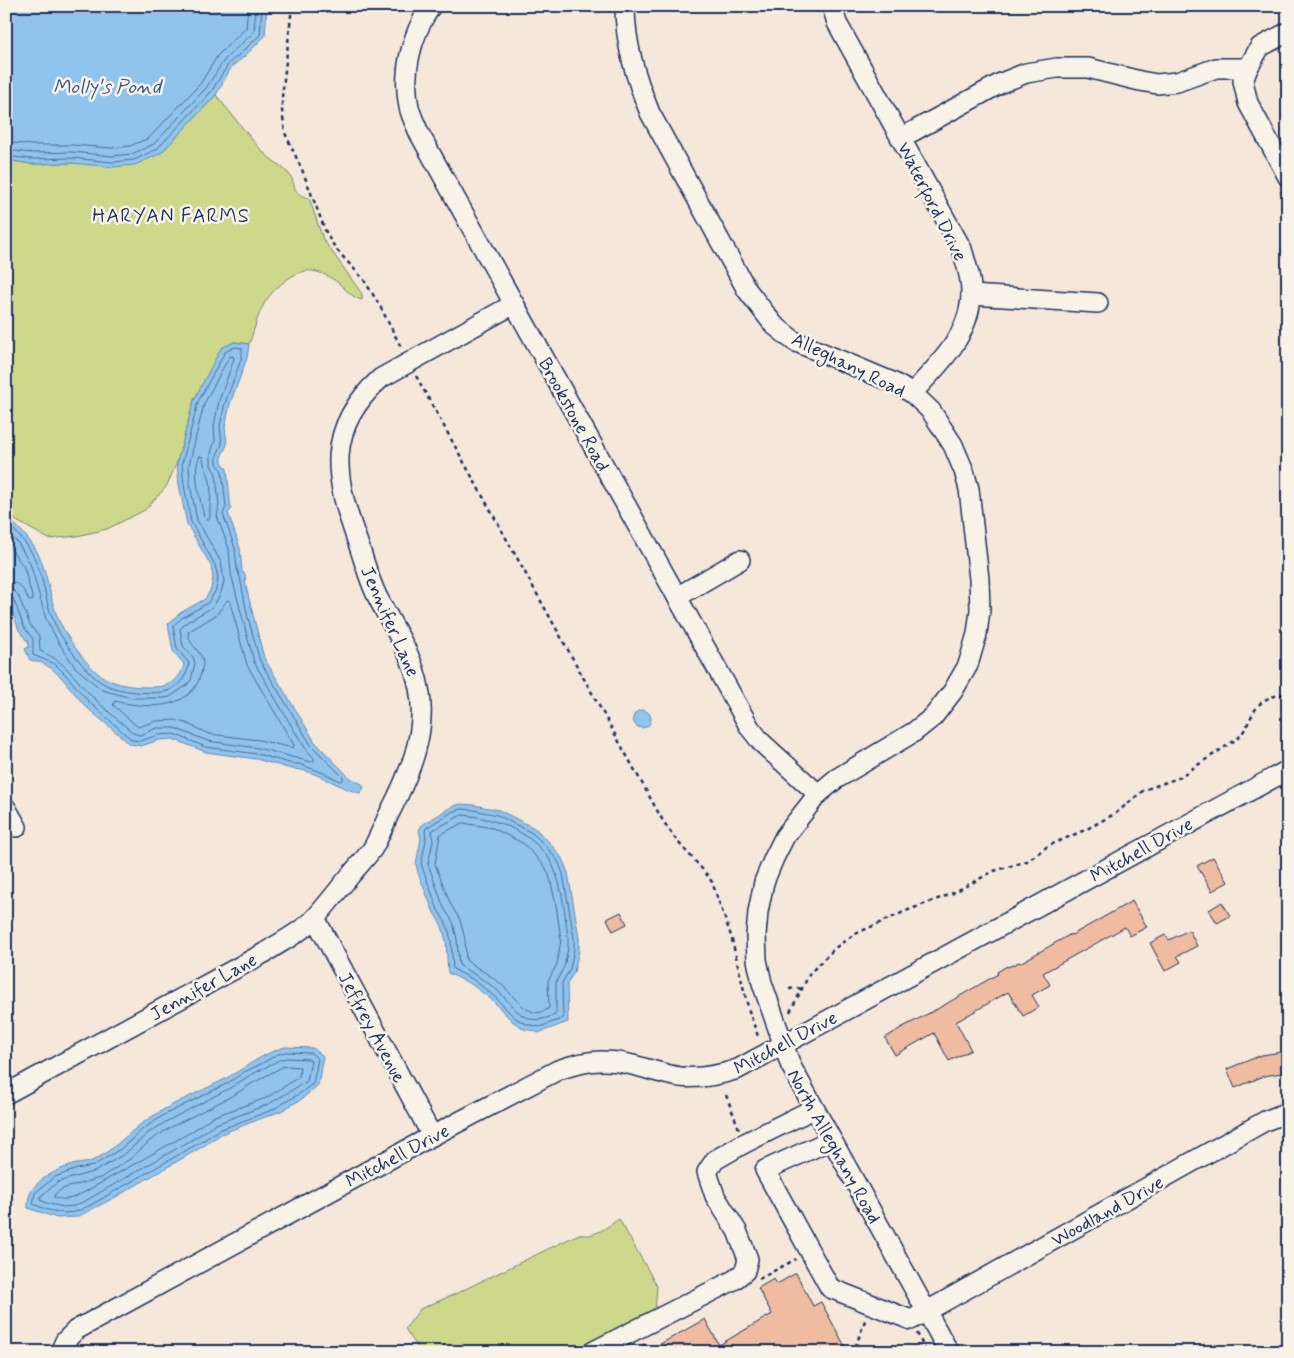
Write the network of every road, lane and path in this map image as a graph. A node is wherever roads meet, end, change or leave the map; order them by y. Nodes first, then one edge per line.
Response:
1 (292, 6) edge
2 (431, 6) edge
3 (625, 6) edge
4 (832, 6) edge
5 (1288, 32) edge
6 (1248, 68) junction
7 (900, 138) junction
8 (1288, 178) edge
9 (971, 295) junction
10 (514, 304) junction
11 (1098, 304) dead end
12 (409, 362) junction
13 (912, 393) junction
14 (740, 560) dead end
15 (677, 598) junction
16 (1288, 693) edge
17 (1288, 770) edge
18 (818, 794) junction
19 (6, 808) edge
20 (17, 826) dead end
21 (314, 918) junction
22 (788, 989) dead end
23 (802, 989) junction
24 (776, 1026) junction
25 (757, 1034) junction
26 (775, 1049) junction
27 (6, 1094) edge
28 (814, 1109) junction
29 (1288, 1112) edge
30 (432, 1136) junction
31 (831, 1140) junction
32 (802, 1256) dead end
33 (754, 1282) dead end
34 (927, 1311) junction
35 (875, 1319) dead end
36 (916, 1333) dead end
37 (60, 1351) edge
38 (592, 1352) edge
39 (863, 1352) edge
40 (926, 1352) edge
41 (949, 1352) edge

1 - 12 path
2 - 10 street, Brookstone Road
3 - 13 street, Alleghany Road
4 - 7 street, Waterford Drive
5 - 6 street
6 - 7 street
6 - 8 street
7 - 9 street, Waterford Drive
9 - 11 street
9 - 13 street, Waterford Drive
10 - 12 street, Jennifer Lane
10 - 15 street, Brookstone Road
12 - 21 street, Jennifer Lane
12 - 25 path
13 - 18 street, Alleghany Road
14 - 15 street
15 - 18 street, Brookstone Road
16 - 23 path
17 - 26 street, Mitchell Drive
18 - 24 street, North Alleghany Road
19 - 20 street
21 - 27 street, Jennifer Lane
21 - 30 street, Jeffrey Avenue
22 - 23 path
23 - 24 path
24 - 25 path
24 - 26 street, North Alleghany Road
25 - 26 path
26 - 28 street, North Alleghany Road
26 - 30 street, Mitchell Drive
28 - 31 street, North Alleghany Road
28 - 38 street
29 - 34 street, Woodland Drive
30 - 37 street, Mitchell Drive
31 - 34 street, North Alleghany Road
31 - 34 street, Woodland Drive
32 - 33 path
34 - 41 street, North Alleghany Road
35 - 39 path
36 - 40 path

